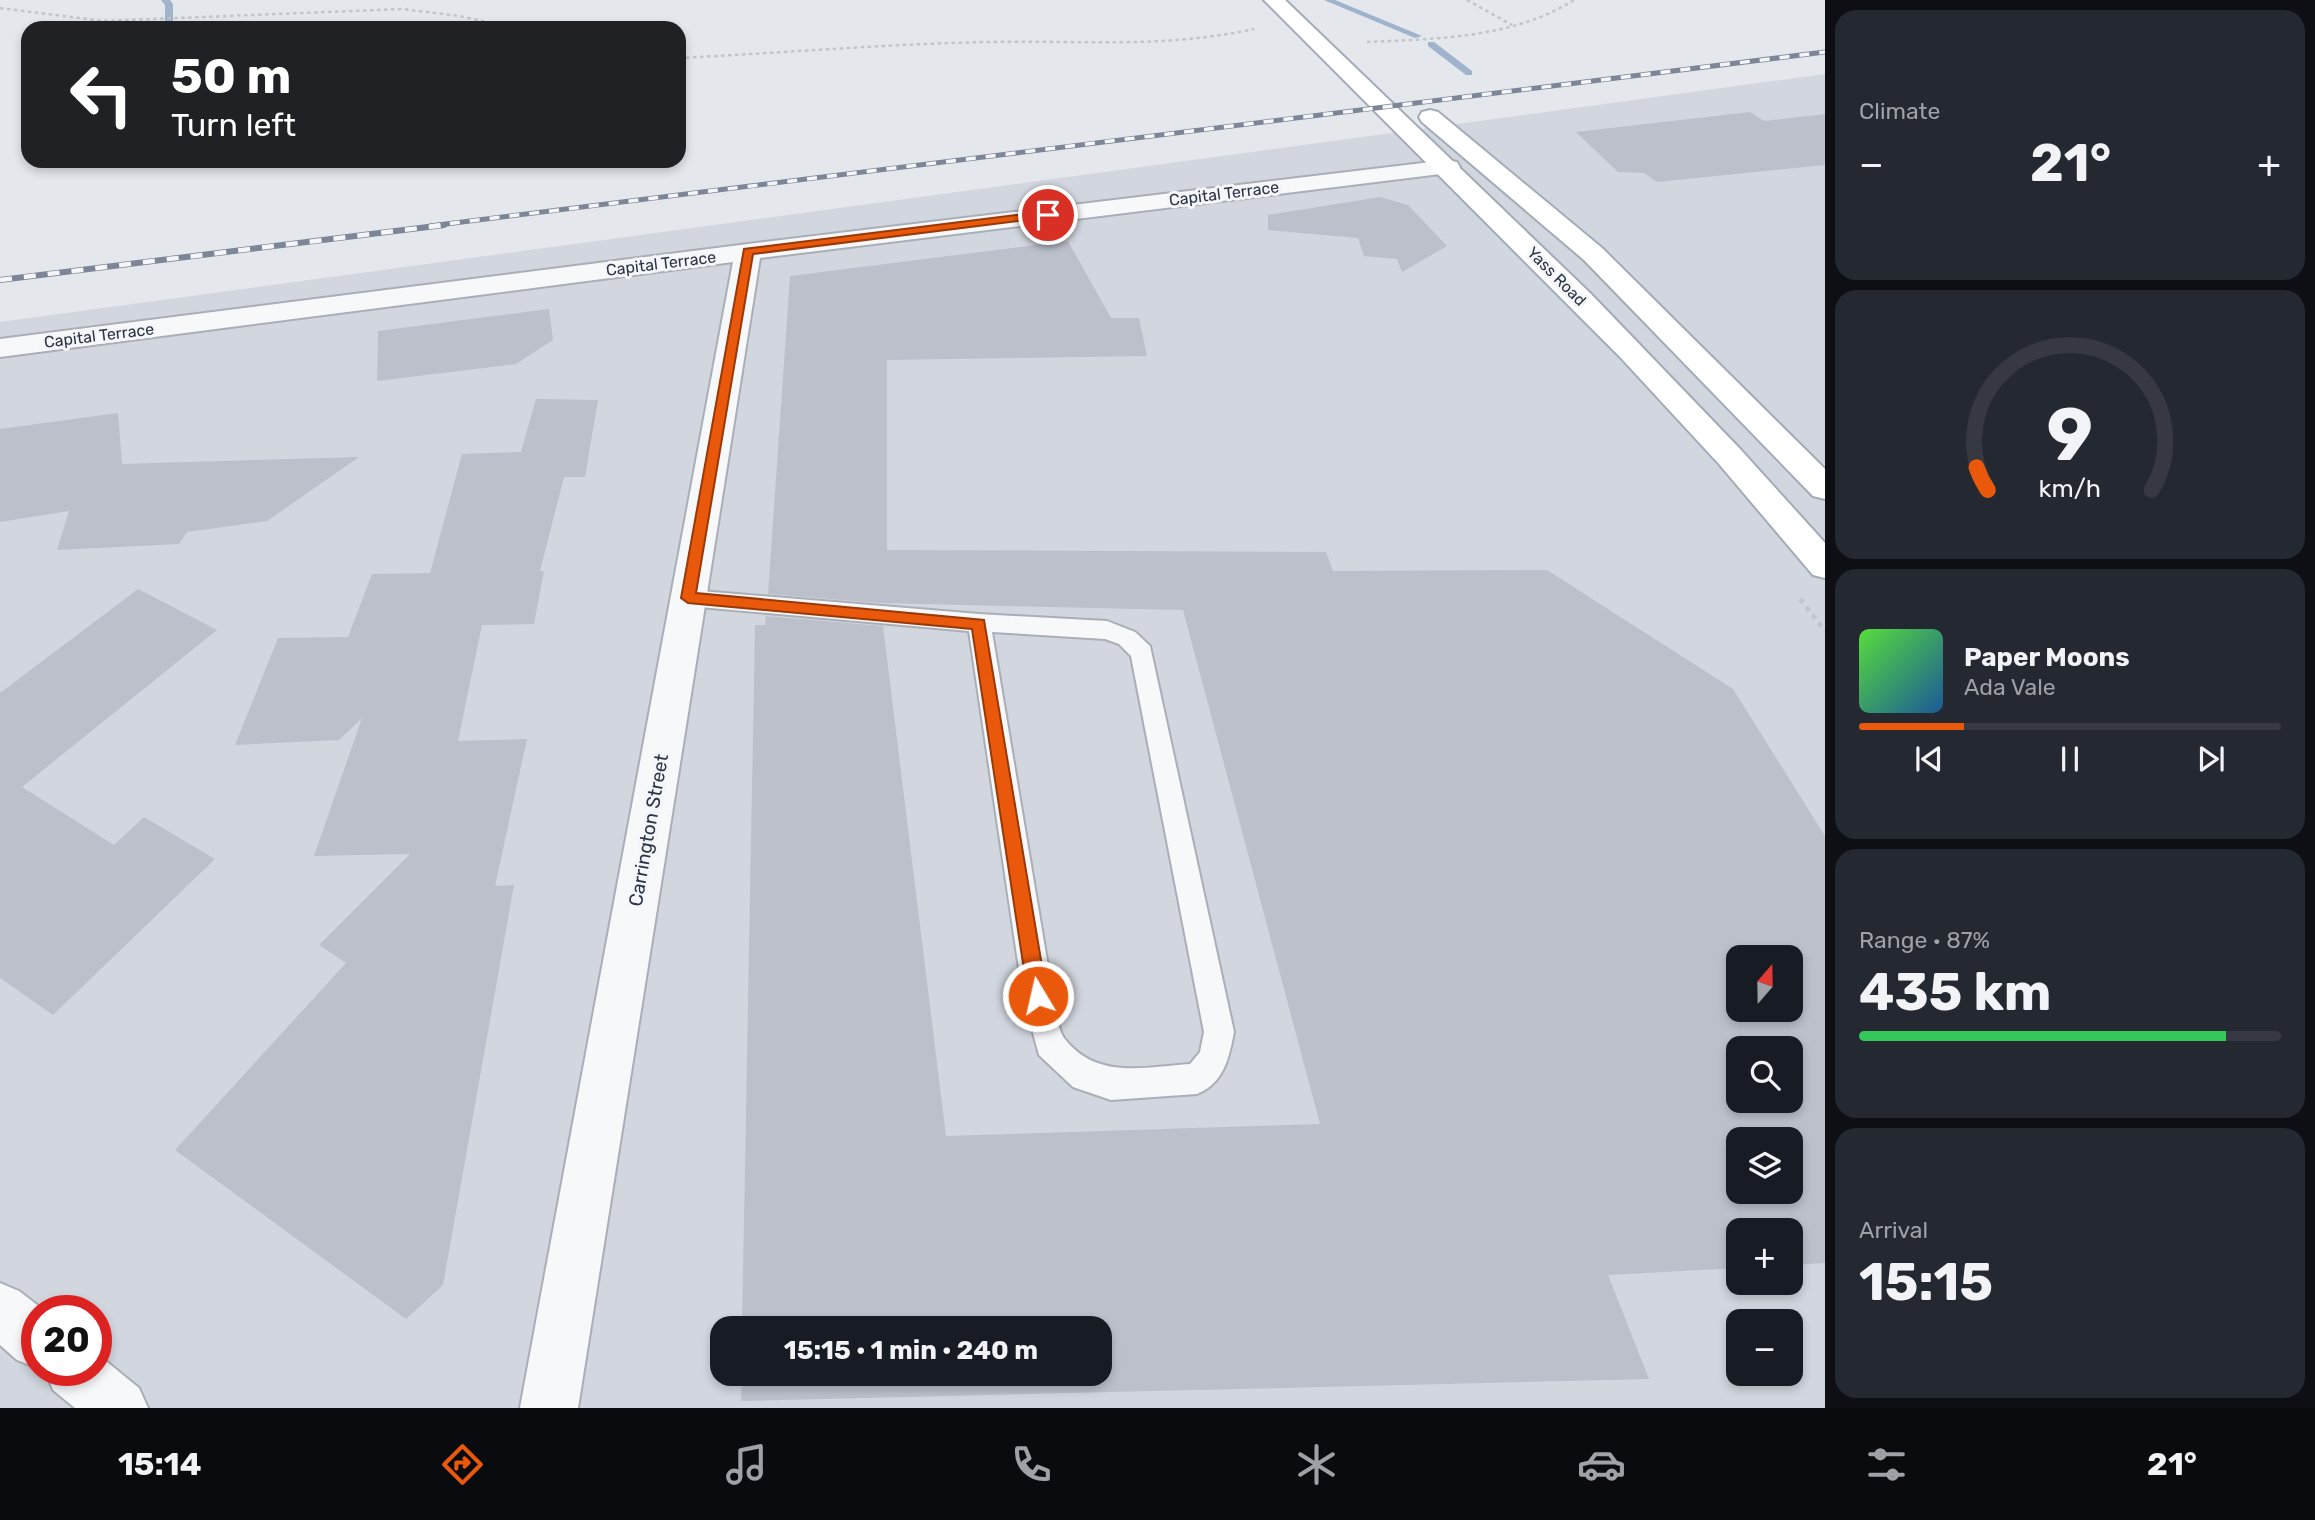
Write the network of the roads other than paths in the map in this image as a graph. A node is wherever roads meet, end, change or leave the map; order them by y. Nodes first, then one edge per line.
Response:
1 (1275, 0) edge
2 (1448, 167) junction
3 (1503, 180) junction
4 (748, 252) junction
5 (0, 348) edge
6 (1825, 488) edge
7 (1825, 566) edge
8 (688, 598) junction
9 (979, 624) junction
10 (0, 1310) edge
11 (21, 1327) edge
12 (92, 1386) edge
13 (119, 1408) edge
14 (549, 1408) edge

1 - 2 main road, Yass Road
1 - 3 main road, Yass Road
2 - 3 main road
2 - 4 street, Capital Terrace
2 - 7 main road, Yass Road
3 - 6 main road, Yass Road
4 - 5 street, Capital Terrace
4 - 8 street, Carrington Street
8 - 9 lane
8 - 14 street, Carrington Street
9 - 9 lane
10 - 11 street
12 - 13 street

